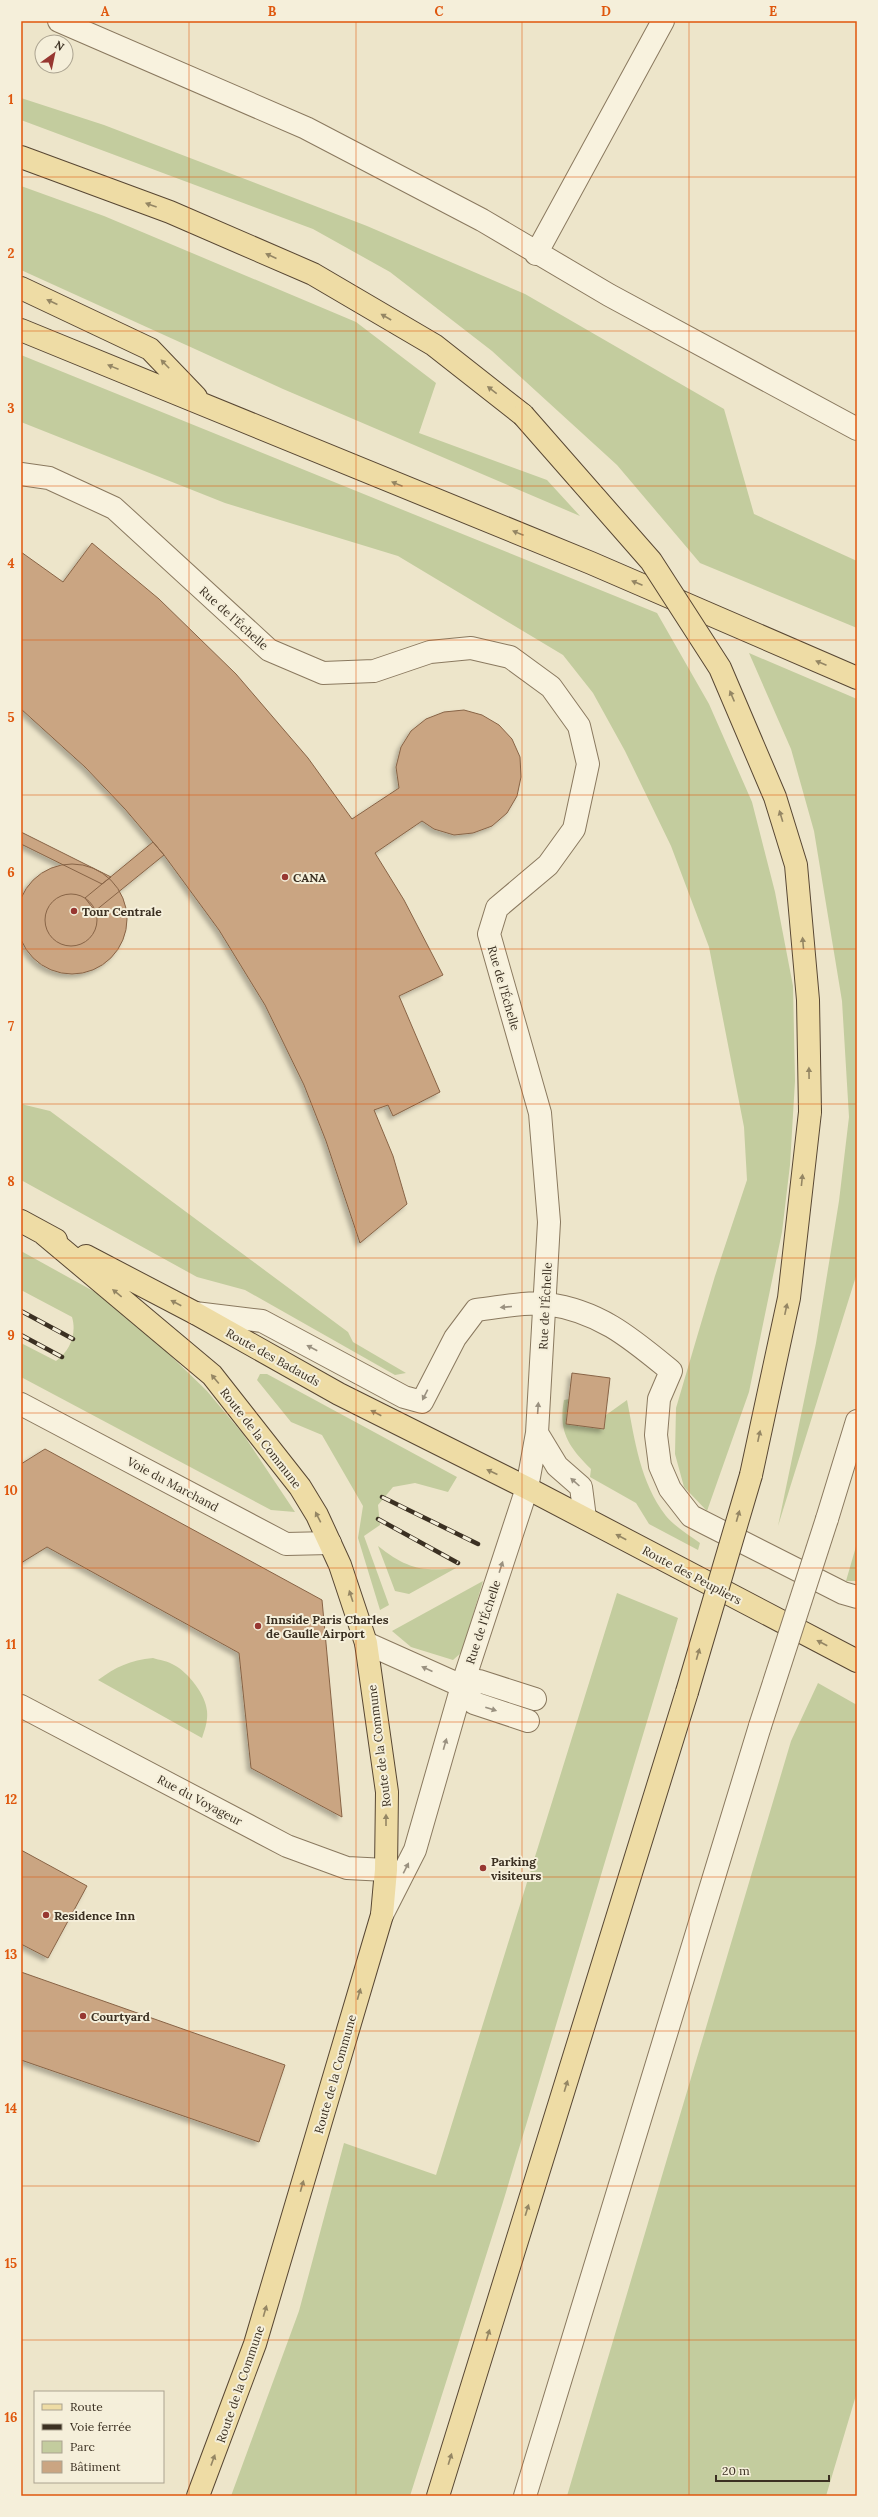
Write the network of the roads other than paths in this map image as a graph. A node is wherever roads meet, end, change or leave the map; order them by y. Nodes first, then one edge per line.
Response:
1 (59, 21) edge
2 (663, 21) edge
3 (21, 157) edge
4 (536, 254) junction
5 (21, 288) edge
6 (21, 330) edge
7 (201, 402) junction
8 (857, 429) edge
9 (21, 474) edge
10 (857, 678) edge
11 (21, 1221) edge
12 (44, 1234) junction
13 (545, 1304) junction
14 (195, 1313) junction
15 (21, 1404) edge
16 (857, 1421) edge
17 (537, 1433) junction
18 (527, 1488) junction
19 (585, 1518) junction
20 (330, 1543) junction
21 (857, 1597) edge
22 (366, 1643) junction
23 (857, 1661) edge
24 (462, 1686) junction
25 (536, 1699) dead end
26 (21, 1706) edge
27 (528, 1721) dead end
28 (386, 1870) junction
29 (382, 1915) junction
30 (198, 2496) edge
31 (438, 2496) edge
32 (525, 2496) edge

1 - 4 lane
2 - 4 lane
31 -> 3 main road, bridge
4 - 8 lane
7 -> 5 main road
7 -> 6 main road
10 -> 7 main road
9 - 13 lane, Rue de l'Échelle
11 - 12 main road, Route des Badauds
14 -> 12 main road, Route des Badauds
20 -> 12 main road, Route de la Commune
13 -> 14 lane
17 -> 13 lane, Rue de l'Échelle
13 - 21 lane
18 -> 14 main road, Route des Badauds
15 - 20 lane, Voie du Marchand
16 - 32 lane, bridge
17 - 18 lane, Rue de l'Échelle
19 -> 17 lane
18 - 19 main road, Route des Peupliers
24 -> 18 lane, Rue de l'Échelle
23 -> 19 main road, Route des Peupliers
22 -> 20 main road, Route de la Commune
24 -> 22 lane
28 -> 22 main road, Route de la Commune
24 - 25 lane
24 -> 27 lane
29 -> 24 lane, Rue de l'Échelle
26 - 28 lane, Rue du Voyageur
28 - 29 main road, Route de la Commune
30 -> 29 main road, Route de la Commune

